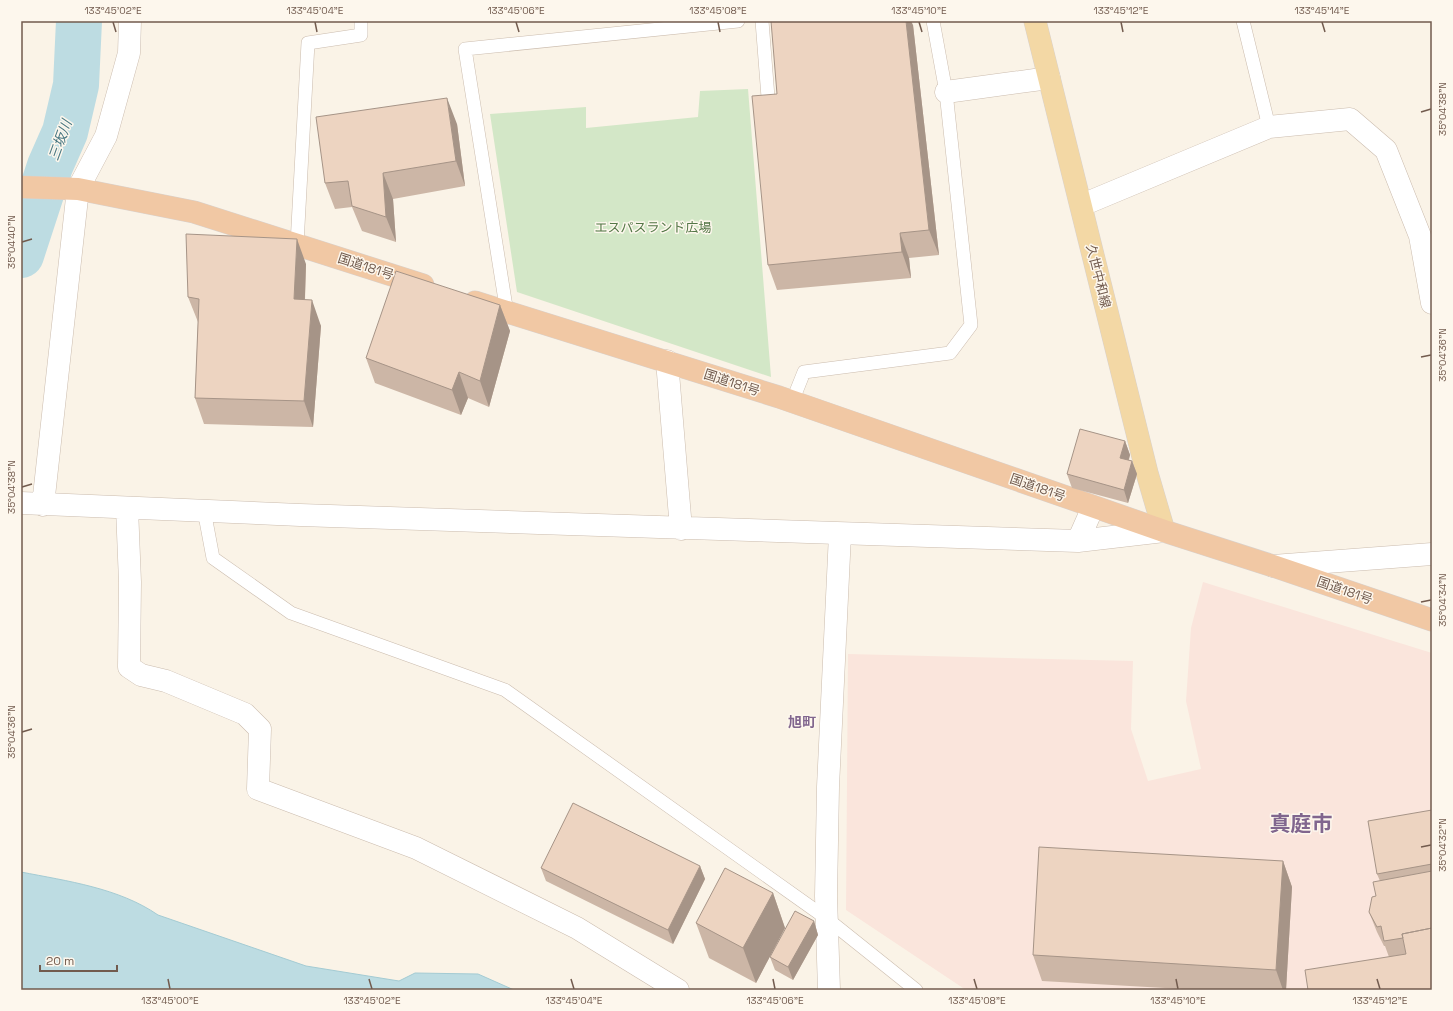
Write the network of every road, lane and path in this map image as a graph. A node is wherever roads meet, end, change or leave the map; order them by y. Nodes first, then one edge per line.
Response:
1 (130, 21) edge
2 (361, 21) edge
3 (738, 21) edge
4 (762, 21) edge
5 (933, 21) edge
6 (1035, 21) edge
7 (1243, 21) edge
8 (1049, 78) junction
9 (946, 92) junction
10 (769, 110) edge
11 (1269, 127) junction
12 (22, 187) edge
13 (78, 189) junction
14 (1082, 205) junction
15 (1426, 235) edge
16 (297, 244) junction
17 (1432, 303) edge
18 (507, 312) junction
19 (667, 361) junction
20 (792, 402) junction
21 (21, 503) edge
22 (43, 505) junction
23 (1093, 507) junction
24 (127, 508) junction
25 (204, 510) junction
26 (681, 529) junction
27 (1164, 531) junction
28 (840, 534) junction
29 (1078, 541) junction
30 (1432, 554) edge
31 (1273, 566) junction
32 (1432, 620) edge
33 (826, 918) junction
34 (678, 990) edge
35 (829, 990) edge
36 (916, 990) edge

1 - 13 street
2 - 16 lane
3 - 18 lane
4 - 10 lane
5 - 9 lane
6 - 8 main road, 久世中和線
7 - 11 lane
8 - 9 street
8 - 14 main road, 久世中和線
9 - 20 lane
11 - 14 street
11 - 15 street
12 - 13 highway, 国道181号
13 - 16 highway, 国道181号
13 - 22 street
14 - 27 main road, 久世中和線
15 - 17 street
16 - 18 highway, 国道181号
18 - 19 highway, 国道181号
19 - 20 highway, 国道181号
19 - 26 street
20 - 23 highway, 国道181号
21 - 22 street
22 - 24 street
23 - 27 highway, 国道181号
23 - 29 street
24 - 25 street
24 - 34 street
25 - 26 street
25 - 33 lane
26 - 28 street
27 - 29 street
27 - 31 highway, 国道181号
28 - 29 street
28 - 33 street
30 - 31 street
31 - 32 highway, 国道181号
33 - 35 street
33 - 36 lane

